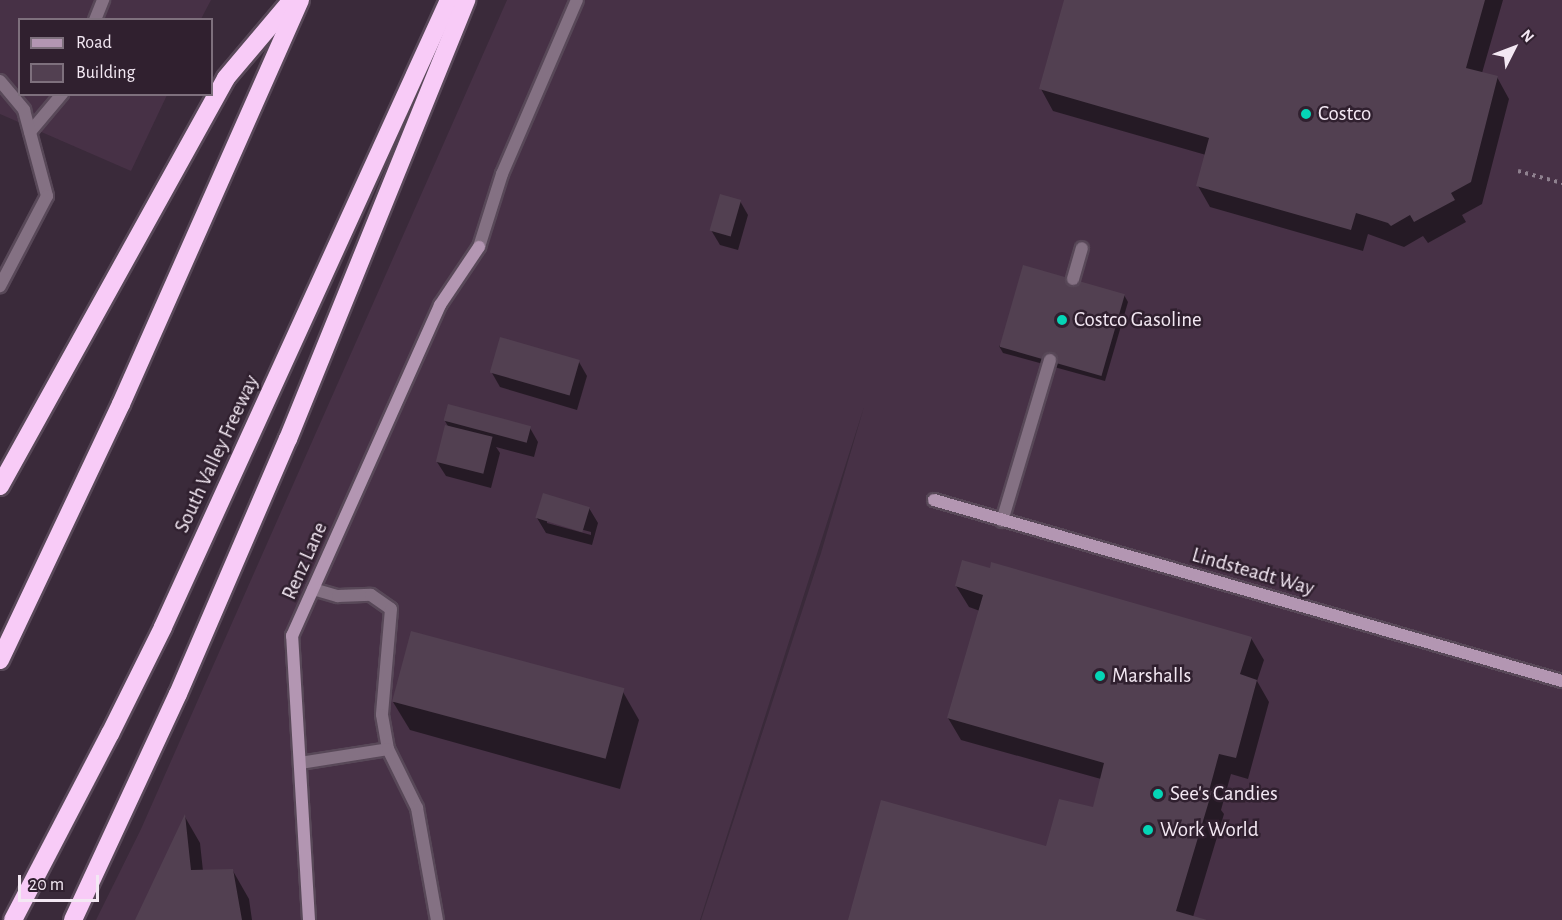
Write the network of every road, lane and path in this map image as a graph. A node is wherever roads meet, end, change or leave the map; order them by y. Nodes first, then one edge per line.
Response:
1 (103, 0) edge
2 (292, 0) edge
3 (300, 0) edge
4 (449, 0) edge
5 (466, 0) edge
6 (577, 0) edge
7 (96, 18) edge
8 (0, 81) edge
9 (60, 96) edge
10 (30, 132) junction
11 (1518, 171) dead end
12 (1562, 183) edge
13 (1082, 248) dead end
14 (1073, 279) dead end
15 (0, 286) edge
16 (1050, 360) dead end
17 (0, 486) edge
18 (934, 500) dead end
19 (1002, 521) junction
20 (313, 589) junction
21 (0, 660) edge
22 (1562, 681) edge
23 (388, 749) junction
24 (300, 763) junction
25 (13, 920) edge
26 (73, 920) edge
27 (309, 920) edge
28 (437, 920) edge

1 - 7 street
2 - 17 highway
3 - 21 highway
4 - 25 highway, South Valley Freeway
5 - 26 highway
6 - 20 street, Renz Lane
8 - 10 street
9 - 10 street
10 - 15 street
11 - 12 path
13 - 14 street
16 - 19 street
18 - 19 street, Lindsteadt Way
19 - 22 street, Lindsteadt Way
20 - 23 street
20 - 24 street, Renz Lane
23 - 24 street
23 - 28 street
24 - 27 street, Renz Lane

